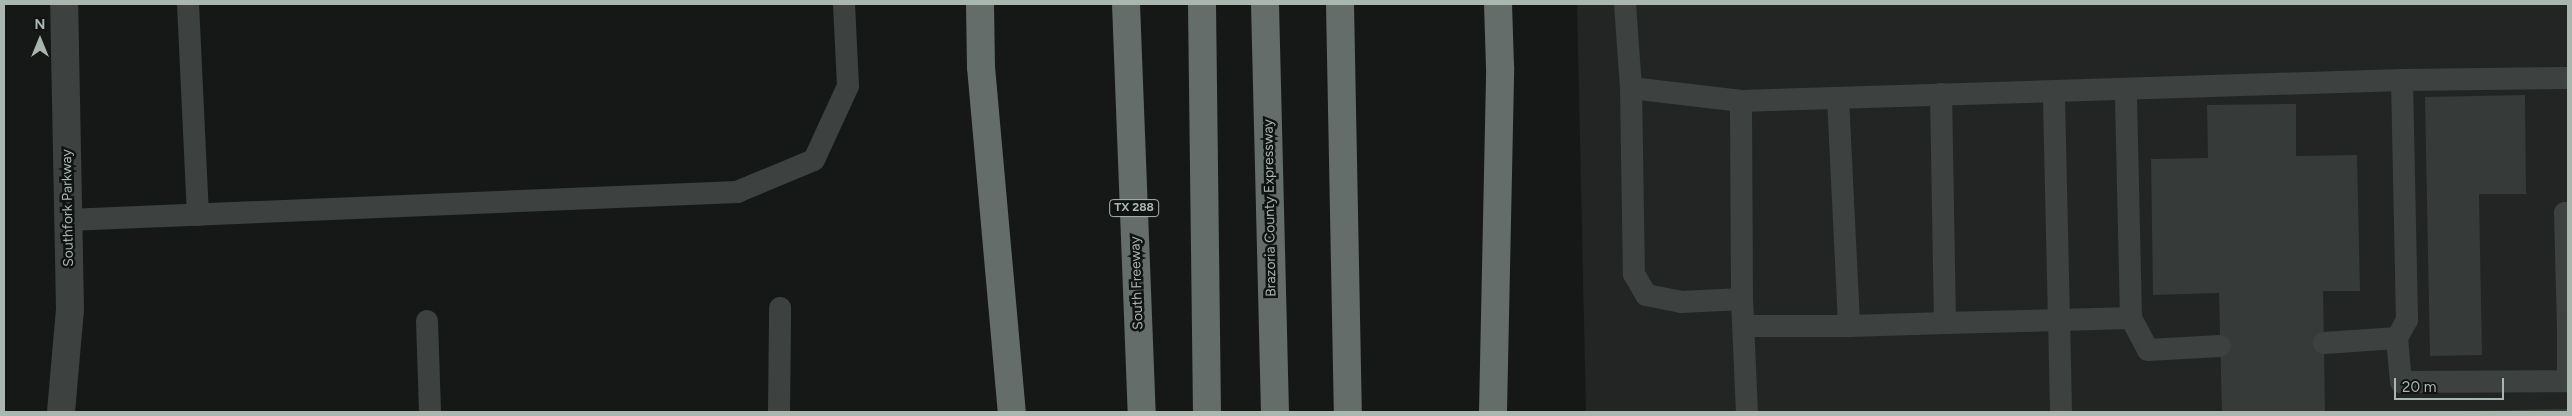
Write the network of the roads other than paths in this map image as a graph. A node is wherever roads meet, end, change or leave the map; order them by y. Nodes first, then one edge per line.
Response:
1 (64, 4) edge
2 (188, 4) edge
3 (844, 4) edge
4 (980, 4) edge
5 (1126, 4) edge
6 (1202, 4) edge
7 (1265, 4) edge
8 (1340, 4) edge
9 (1498, 4) edge
10 (1625, 4) edge
11 (2568, 78) edge
12 (2402, 80) junction
13 (1631, 88) junction
14 (2126, 89) junction
15 (2054, 90) junction
16 (1941, 94) junction
17 (1838, 98) junction
18 (1741, 101) junction
19 (2568, 213) edge
20 (198, 214) junction
21 (68, 220) junction
22 (1742, 299) junction
23 (780, 308) dead end
24 (2132, 318) junction
25 (2059, 320) junction
26 (427, 321) dead end
27 (1945, 323) junction
28 (2568, 325) edge
29 (1745, 326) junction
30 (1849, 326) junction
31 (2397, 338) junction
32 (2324, 343) dead end
33 (2220, 346) dead end
34 (60, 412) edge
35 (430, 412) edge
36 (779, 412) edge
37 (1012, 412) edge
38 (1142, 412) edge
39 (1207, 412) edge
40 (1275, 412) edge
41 (1348, 412) edge
42 (1493, 412) edge
43 (1747, 412) edge
44 (2061, 412) edge

1 - 21 street, Southfork Parkway
2 - 20 lane
3 - 20 lane
4 - 37 highway
5 - 38 highway, South Freeway / TX 288
6 - 39 highway
7 - 40 highway, Brazoria County Expressway
8 - 41 highway
9 - 42 highway
10 - 13 lane
11 - 12 lane
12 - 14 lane
12 - 31 lane
13 - 18 lane
13 - 22 lane
14 - 15 lane
14 - 24 lane
15 - 16 lane
15 - 25 lane
16 - 17 lane
16 - 27 lane
17 - 18 lane
17 - 30 lane
18 - 22 lane
19 - 28 lane
20 - 21 lane
21 - 34 street, Southfork Parkway
22 - 29 lane
23 - 36 lane
24 - 25 lane
24 - 33 lane
25 - 27 lane
25 - 44 lane
26 - 35 lane
27 - 30 lane
28 - 31 lane
29 - 30 lane
29 - 43 lane
31 - 32 lane

